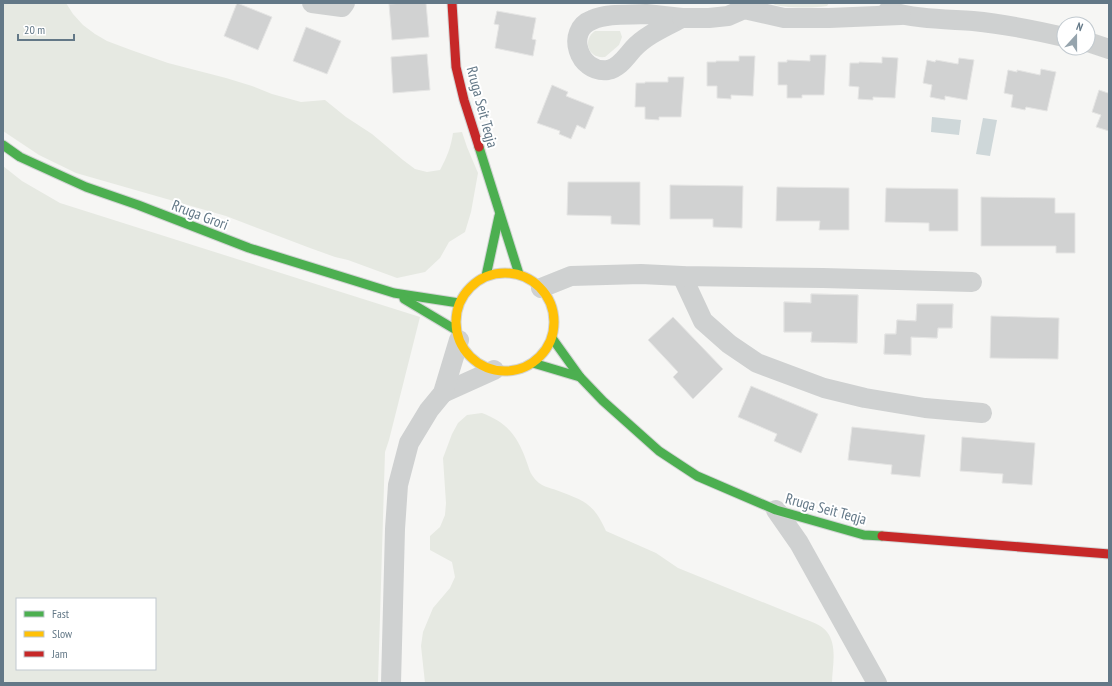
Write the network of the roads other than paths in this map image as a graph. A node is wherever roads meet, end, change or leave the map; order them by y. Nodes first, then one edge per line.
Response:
1 (312, 3) edge
2 (345, 3) edge
3 (452, 3) edge
4 (867, 3) edge
5 (748, 6) edge
6 (901, 15) junction
7 (682, 18) junction
8 (1056, 35) edge
9 (1096, 45) edge
10 (1109, 49) edge
11 (3, 145) edge
12 (500, 215) junction
13 (519, 274) junction
14 (486, 276) junction
15 (682, 276) junction
16 (972, 282) dead end
17 (541, 288) junction
18 (394, 293) junction
19 (459, 303) junction
20 (458, 335) junction
21 (552, 338) junction
22 (534, 363) junction
23 (494, 370) junction
24 (580, 377) junction
25 (443, 393) junction
26 (982, 413) dead end
27 (776, 510) junction
28 (1109, 554) edge
29 (391, 683) edge
30 (877, 683) edge

1 - 2 street
3 - 12 main road, Rruga Seit Teqja
4 - 6 street
5 - 6 street
5 - 7 street
6 - 8 street
7 - 7 street
9 - 10 street
11 - 18 main road, Rruga Grori
12 - 13 main road, Rruga Seit Teqja
12 - 14 main road
13 - 14 main road
13 - 17 main road
14 - 19 main road
15 - 16 street
15 - 17 street
15 - 26 street
17 - 21 main road
18 - 19 main road, Rruga Grori
18 - 20 main road, Rruga Grori
19 - 20 main road
20 - 23 main road
20 - 25 street
21 - 22 main road
21 - 24 main road, Rruga Seit Teqja
22 - 23 main road
22 - 24 main road, Rruga Seit Teqja
23 - 25 street
24 - 27 main road, Rruga Seit Teqja
25 - 29 street
27 - 28 main road, Rruga Seit Teqja
27 - 30 street

